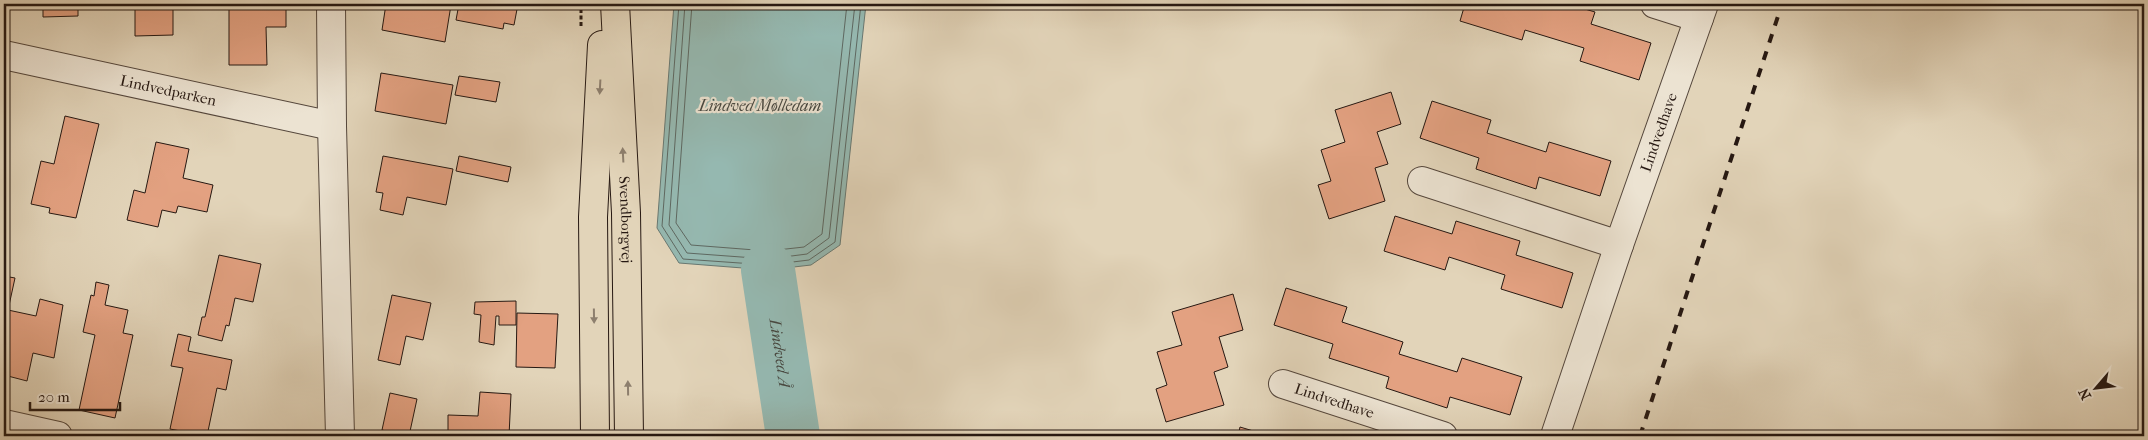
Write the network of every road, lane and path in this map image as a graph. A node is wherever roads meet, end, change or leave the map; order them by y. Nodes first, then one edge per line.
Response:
1 (332, 4) edge
2 (604, 4) edge
3 (615, 4) edge
4 (1656, 4) edge
5 (1701, 11) edge
6 (4, 55) edge
7 (332, 126) junction
8 (1422, 181) dead end
9 (1619, 245) junction
10 (1283, 384) dead end
11 (4, 424) edge
12 (58, 436) edge
13 (340, 436) edge
14 (595, 436) edge
15 (629, 436) edge
16 (1443, 436) edge
17 (1555, 436) edge

1 - 7 street
2 -> 14 main road, Svendborgvej
15 -> 3 main road, Svendborgvej
4 - 5 street, Lindvedhave
5 - 9 street, Lindvedhave
6 - 7 street, Lindvedparken
7 - 13 street
8 - 9 street
9 - 17 street, Lindvedhave
10 - 16 street, Lindvedhave
11 - 12 street

